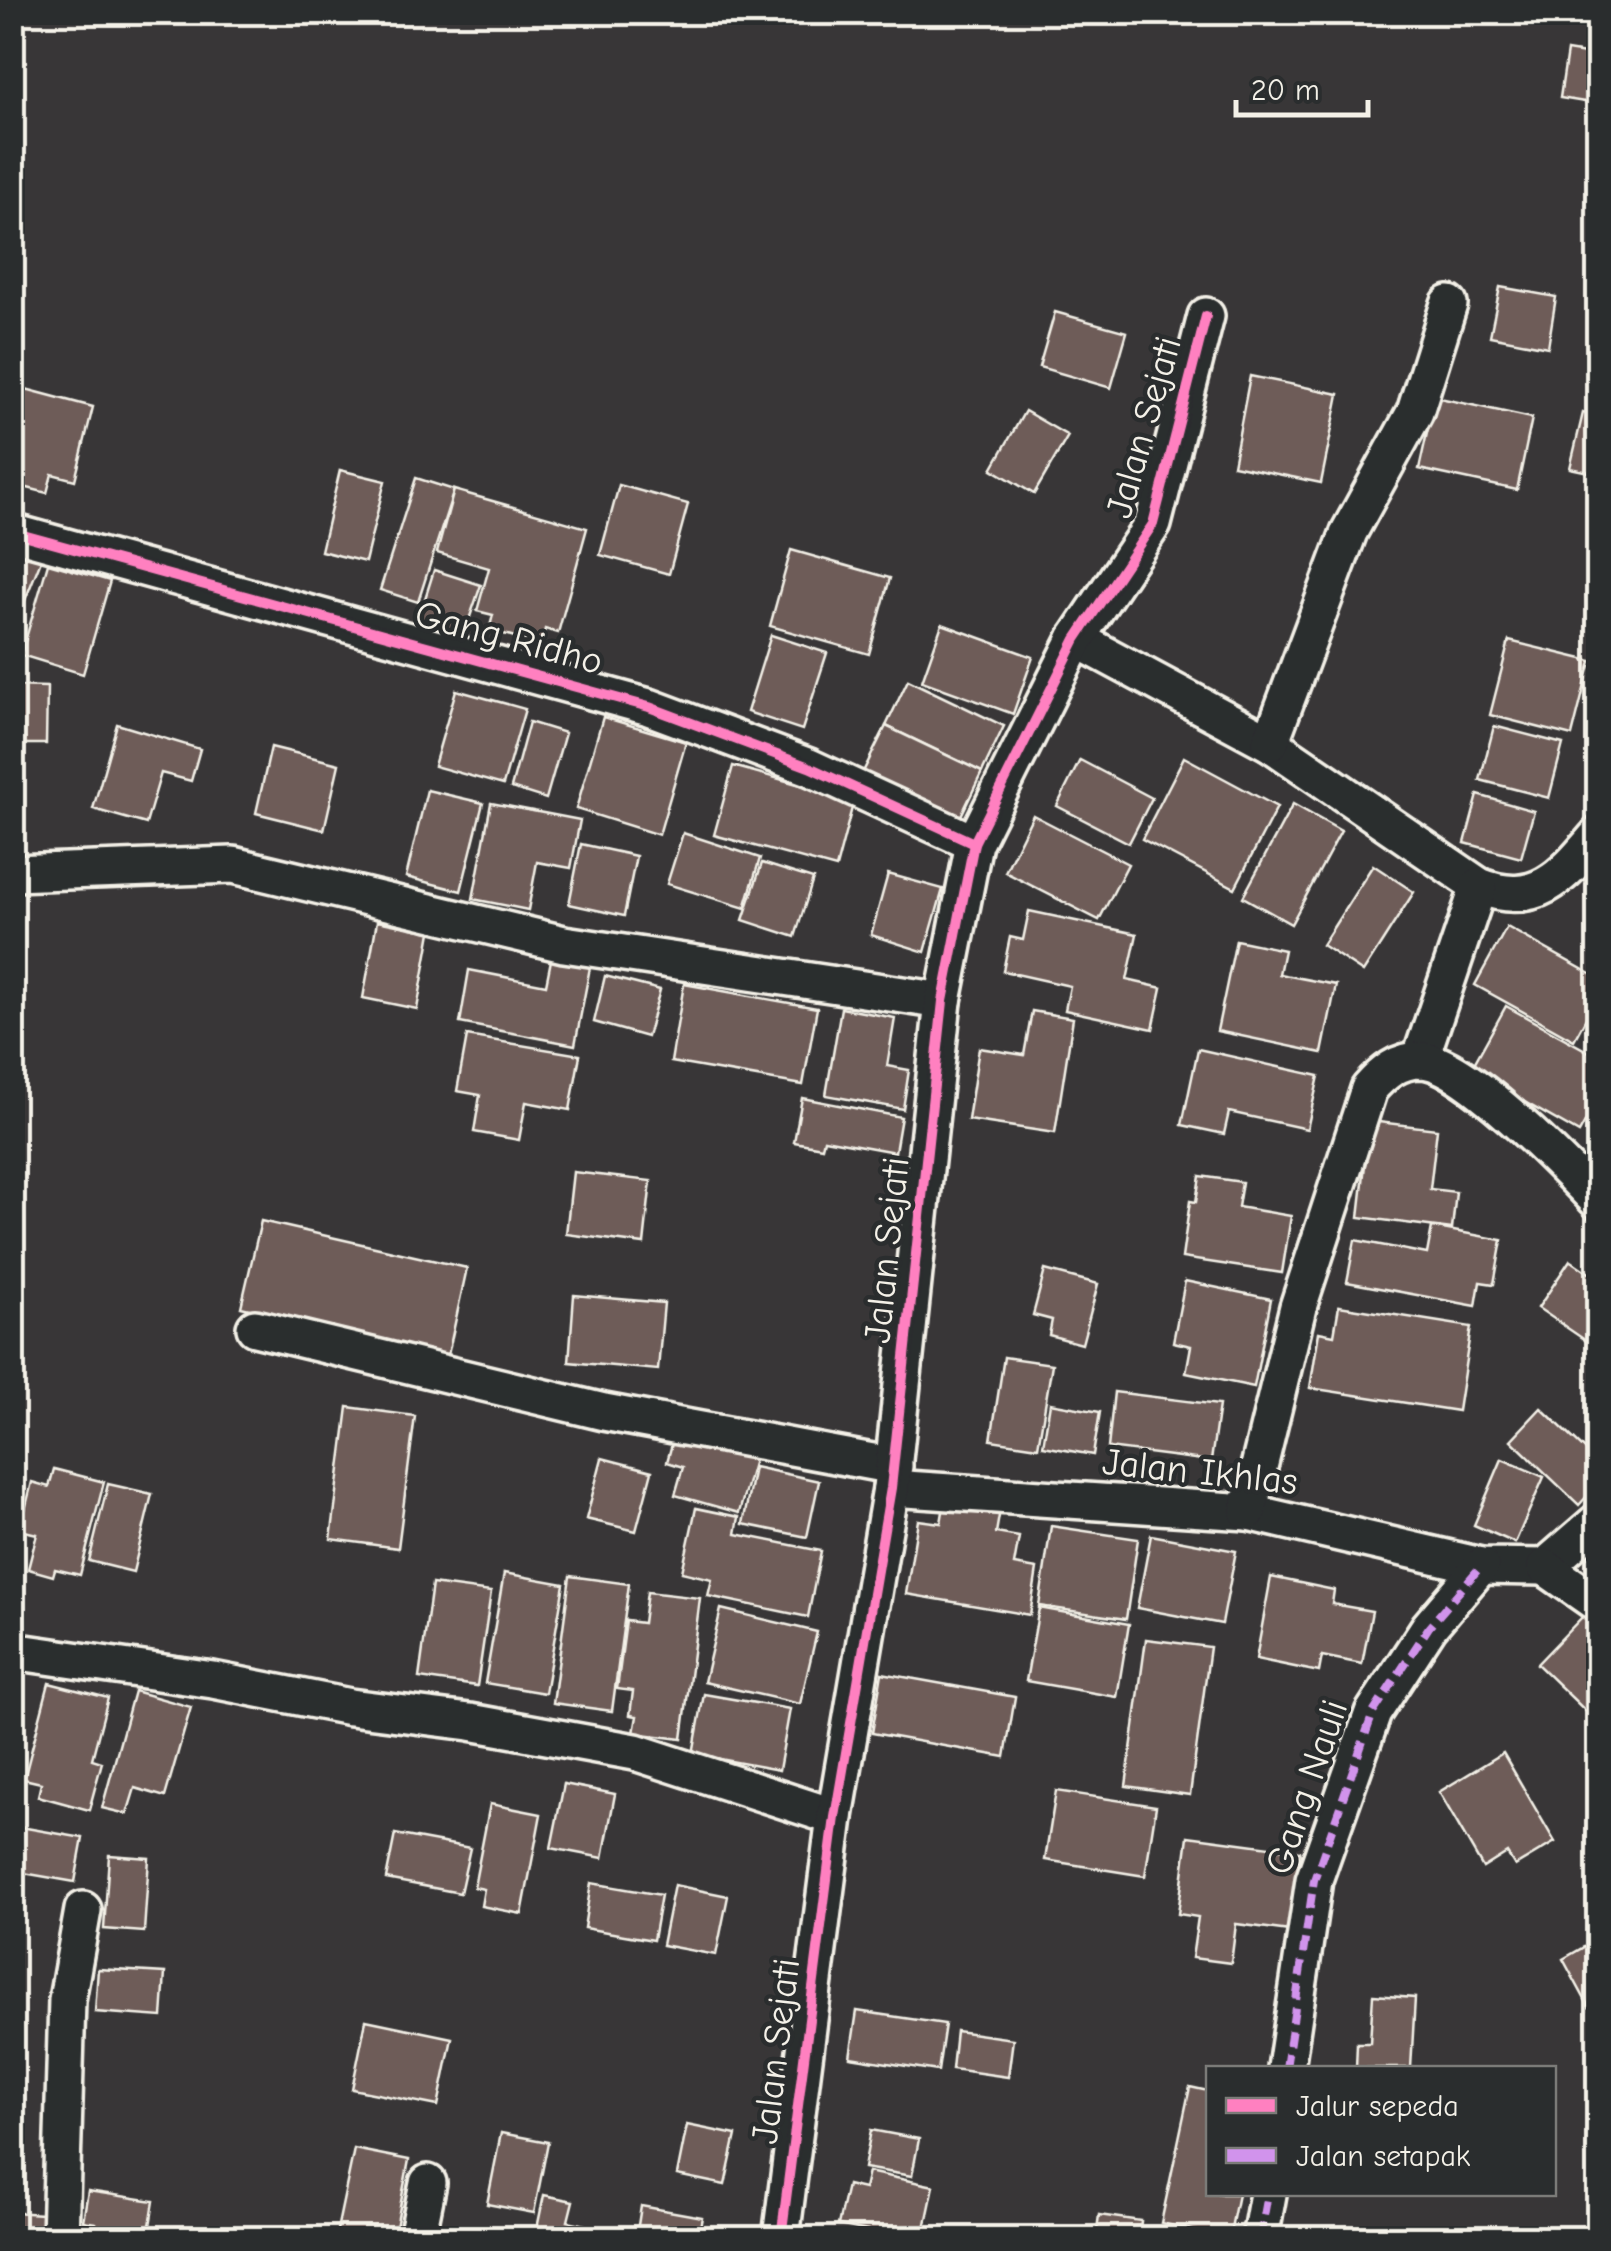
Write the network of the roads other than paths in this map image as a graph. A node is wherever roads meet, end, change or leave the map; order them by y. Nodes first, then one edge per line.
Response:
1 (1449, 304) dead end
2 (1206, 316) dead end
3 (12, 532) edge
4 (1076, 639) junction
5 (1270, 743) junction
6 (1598, 835) edge
7 (974, 842) junction
8 (12, 872) edge
9 (1480, 886) junction
10 (943, 1001) junction
11 (1420, 1060) junction
12 (1598, 1201) edge
13 (255, 1328) dead end
14 (892, 1477) junction
15 (1248, 1512) junction
16 (1598, 1521) edge
17 (1481, 1566) junction
18 (1544, 1567) junction
19 (1598, 1604) edge
20 (12, 1652) edge
21 (835, 1817) junction
22 (83, 1910) dead end
23 (1286, 2066) edge
24 (428, 2183) dead end
25 (1268, 2196) edge
26 (60, 2238) edge
27 (417, 2238) edge
28 (782, 2238) edge
29 (1260, 2238) edge

1 - 5 street
2 - 4 street, Jalan Sejati
3 - 7 street, Gang Ridho
4 - 5 street
4 - 7 street, Jalan Sejati
5 - 9 street
6 - 9 street
7 - 10 street, Jalan Sejati
8 - 10 street
9 - 11 street
10 - 14 street, Jalan Sejati
11 - 12 street
11 - 15 street
13 - 14 street, Jalan Ikhlas
14 - 15 street, Jalan Ikhlas
14 - 21 street, Jalan Sejati
15 - 17 street, Jalan Ikhlas
16 - 18 street
17 - 18 street, Jalan Ikhlas
17 - 23 street, Gang Nauli
18 - 19 street
20 - 21 street
21 - 28 street, Jalan Sejati
22 - 26 street
24 - 27 street
25 - 29 street

